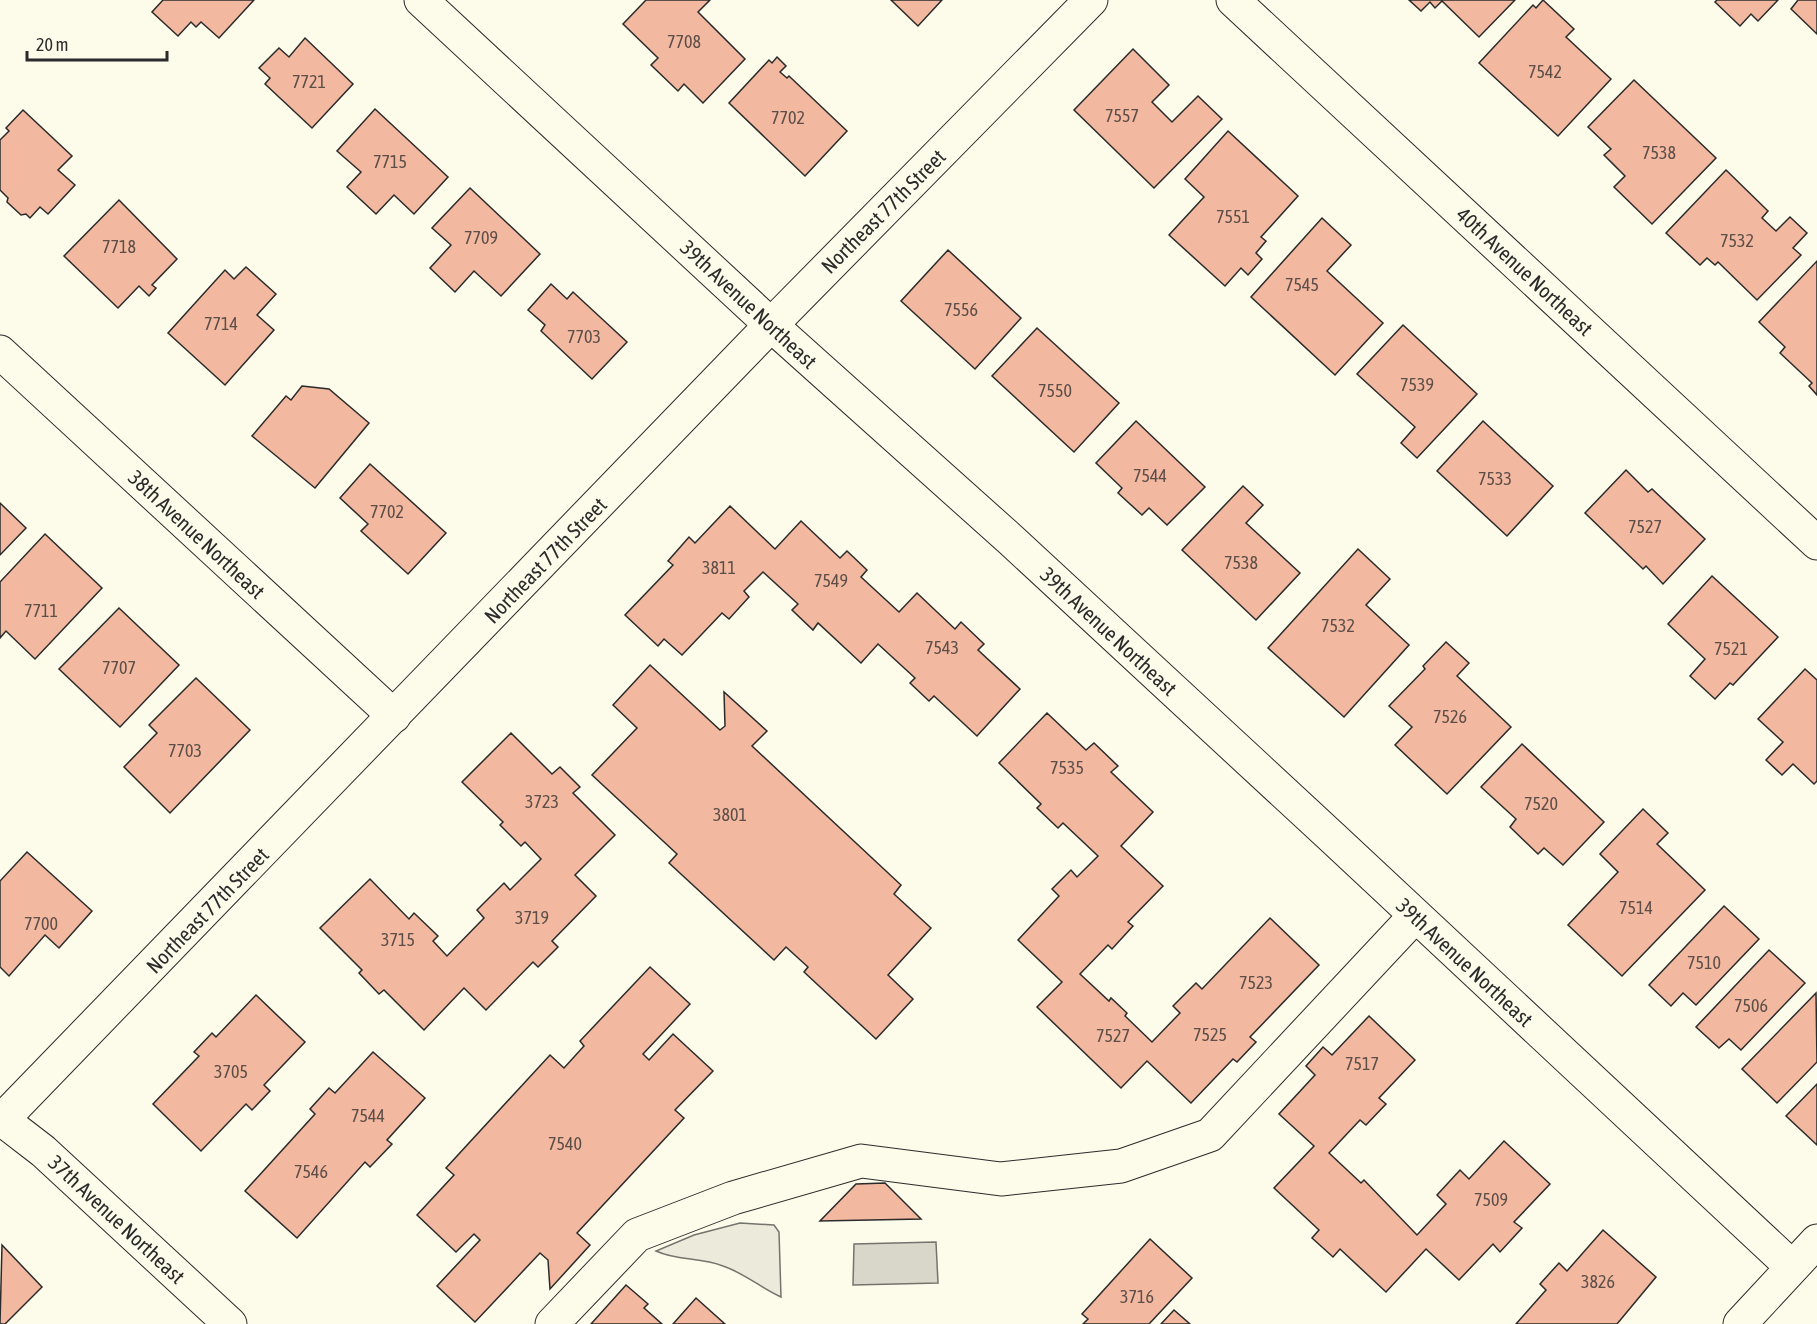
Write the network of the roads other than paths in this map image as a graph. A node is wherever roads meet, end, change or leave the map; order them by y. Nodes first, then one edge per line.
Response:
1 (421, 0) edge
2 (1091, 0) edge
3 (1233, 0) edge
4 (771, 325) junction
5 (0, 352) edge
6 (1817, 543) edge
7 (394, 716) junction
8 (1415, 916) junction
9 (1, 1120) edge
10 (1817, 1241) edge
11 (1792, 1267) junction
12 (230, 1324) edge
13 (552, 1324) edge
14 (1740, 1324) edge

1 - 4 street, 39th Avenue Northeast
2 - 4 street, Northeast 77th Street
3 - 6 street, 40th Avenue Northeast
4 - 7 street, Northeast 77th Street
4 - 8 street, 39th Avenue Northeast
5 - 7 street, 38th Avenue Northeast
7 - 9 street, Northeast 77th Street
8 - 11 street, 39th Avenue Northeast
8 - 13 street
9 - 12 street, 37th Avenue Northeast
10 - 11 street
11 - 14 street

